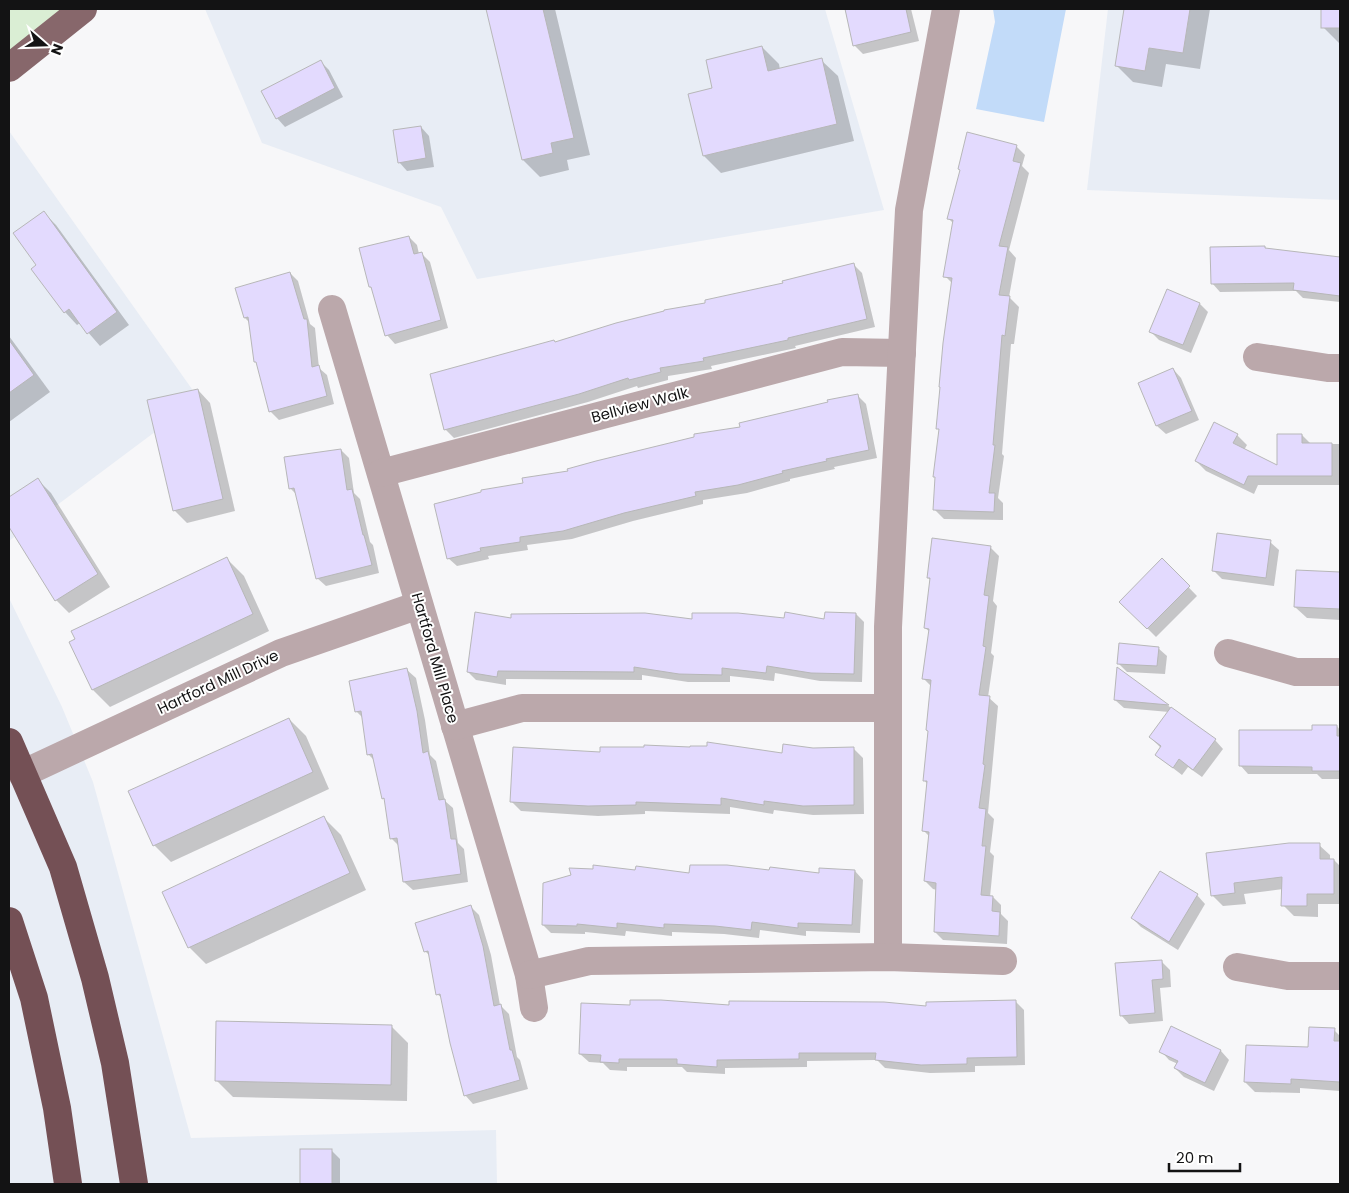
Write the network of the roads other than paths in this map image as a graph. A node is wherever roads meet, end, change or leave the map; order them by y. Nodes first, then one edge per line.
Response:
1 (83, 9) edge
2 (946, 9) edge
3 (9, 68) edge
4 (332, 309) dead end
5 (902, 353) junction
6 (1257, 357) dead end
7 (1340, 368) edge
8 (381, 473) junction
9 (419, 605) junction
10 (1228, 653) dead end
11 (1340, 672) edge
12 (888, 708) junction
13 (455, 726) junction
14 (9, 742) edge
15 (22, 774) junction
16 (9, 920) edge
17 (888, 957) junction
18 (1003, 961) dead end
19 (1237, 967) dead end
20 (529, 975) junction
21 (1340, 976) edge
22 (534, 1008) dead end
23 (68, 1184) edge
24 (134, 1184) edge

1 - 3 main road
2 - 5 street
4 - 8 street, Hartford Mill Place
5 - 8 street, Bellview Walk
5 - 12 street
6 - 7 street
8 - 9 street, Hartford Mill Place
9 - 13 street, Hartford Mill Place
9 - 15 street, Hartford Mill Drive
10 - 11 street
12 - 13 street
12 - 17 street
13 - 20 street, Hartford Mill Place
14 - 15 highway
15 - 24 highway
16 - 23 highway
17 - 18 street
17 - 20 street
19 - 21 street
20 - 22 street, Hartford Mill Place

